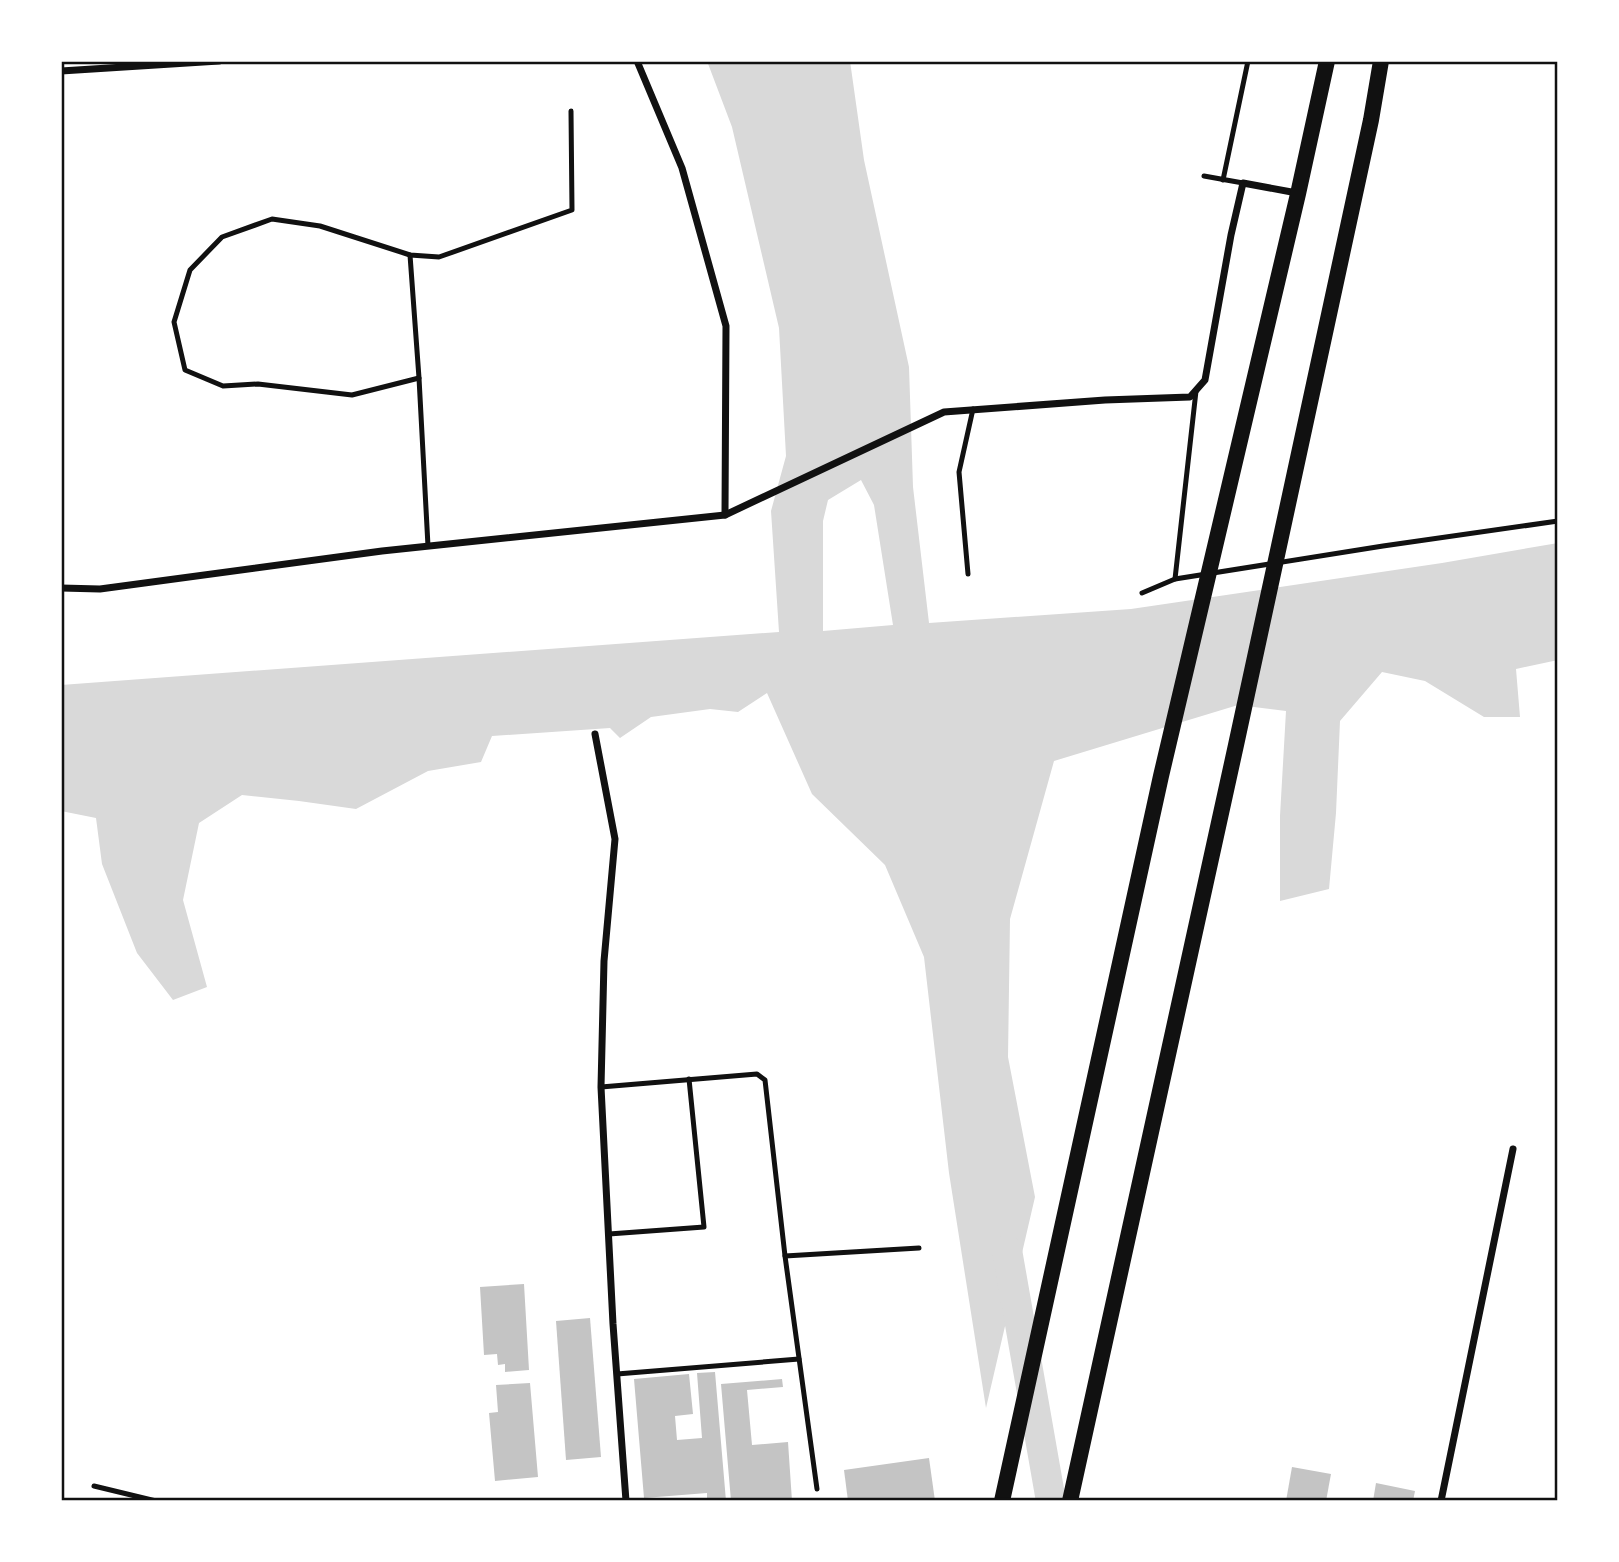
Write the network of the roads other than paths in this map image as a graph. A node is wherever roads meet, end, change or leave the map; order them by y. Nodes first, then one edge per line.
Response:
1 (219, 61) edge
2 (637, 61) edge
3 (1248, 61) edge
4 (1326, 61) edge
5 (1381, 61) edge
6 (61, 71) edge
7 (571, 111) dead end
8 (1204, 176) dead end
9 (1223, 180) junction
10 (1243, 183) junction
11 (1298, 194) junction
12 (411, 255) junction
13 (419, 378) junction
14 (1197, 389) junction
15 (973, 410) junction
16 (725, 515) junction
17 (1558, 521) edge
18 (428, 546) junction
19 (968, 574) dead end
20 (1175, 579) junction
21 (61, 588) edge
22 (1142, 593) dead end
23 (595, 734) dead end
24 (690, 1080) junction
25 (601, 1087) junction
26 (1513, 1149) dead end
27 (608, 1234) junction
28 (919, 1248) dead end
29 (785, 1256) junction
30 (799, 1359) junction
31 (617, 1374) junction
32 (94, 1486) dead end
33 (817, 1489) dead end
34 (156, 1501) edge
35 (626, 1501) edge
36 (1002, 1501) edge
37 (1070, 1501) edge
38 (1441, 1501) edge

1 - 6 street
2 - 16 street
3 - 9 lane
4 - 11 main road
5 - 37 main road
7 - 12 lane
8 - 9 lane
9 - 10 lane
10 - 11 street
10 - 14 street
11 - 36 main road
12 - 13 lane
12 - 13 lane
13 - 18 lane
14 - 15 street
14 - 20 lane
15 - 16 street
15 - 19 lane
16 - 18 street
17 - 20 lane
18 - 21 street
20 - 22 lane
23 - 25 street
24 - 25 lane
24 - 27 lane
24 - 29 lane
25 - 27 street
26 - 38 street
27 - 31 street
28 - 29 lane
29 - 30 lane
30 - 31 lane
30 - 33 lane
31 - 35 street
32 - 34 lane

